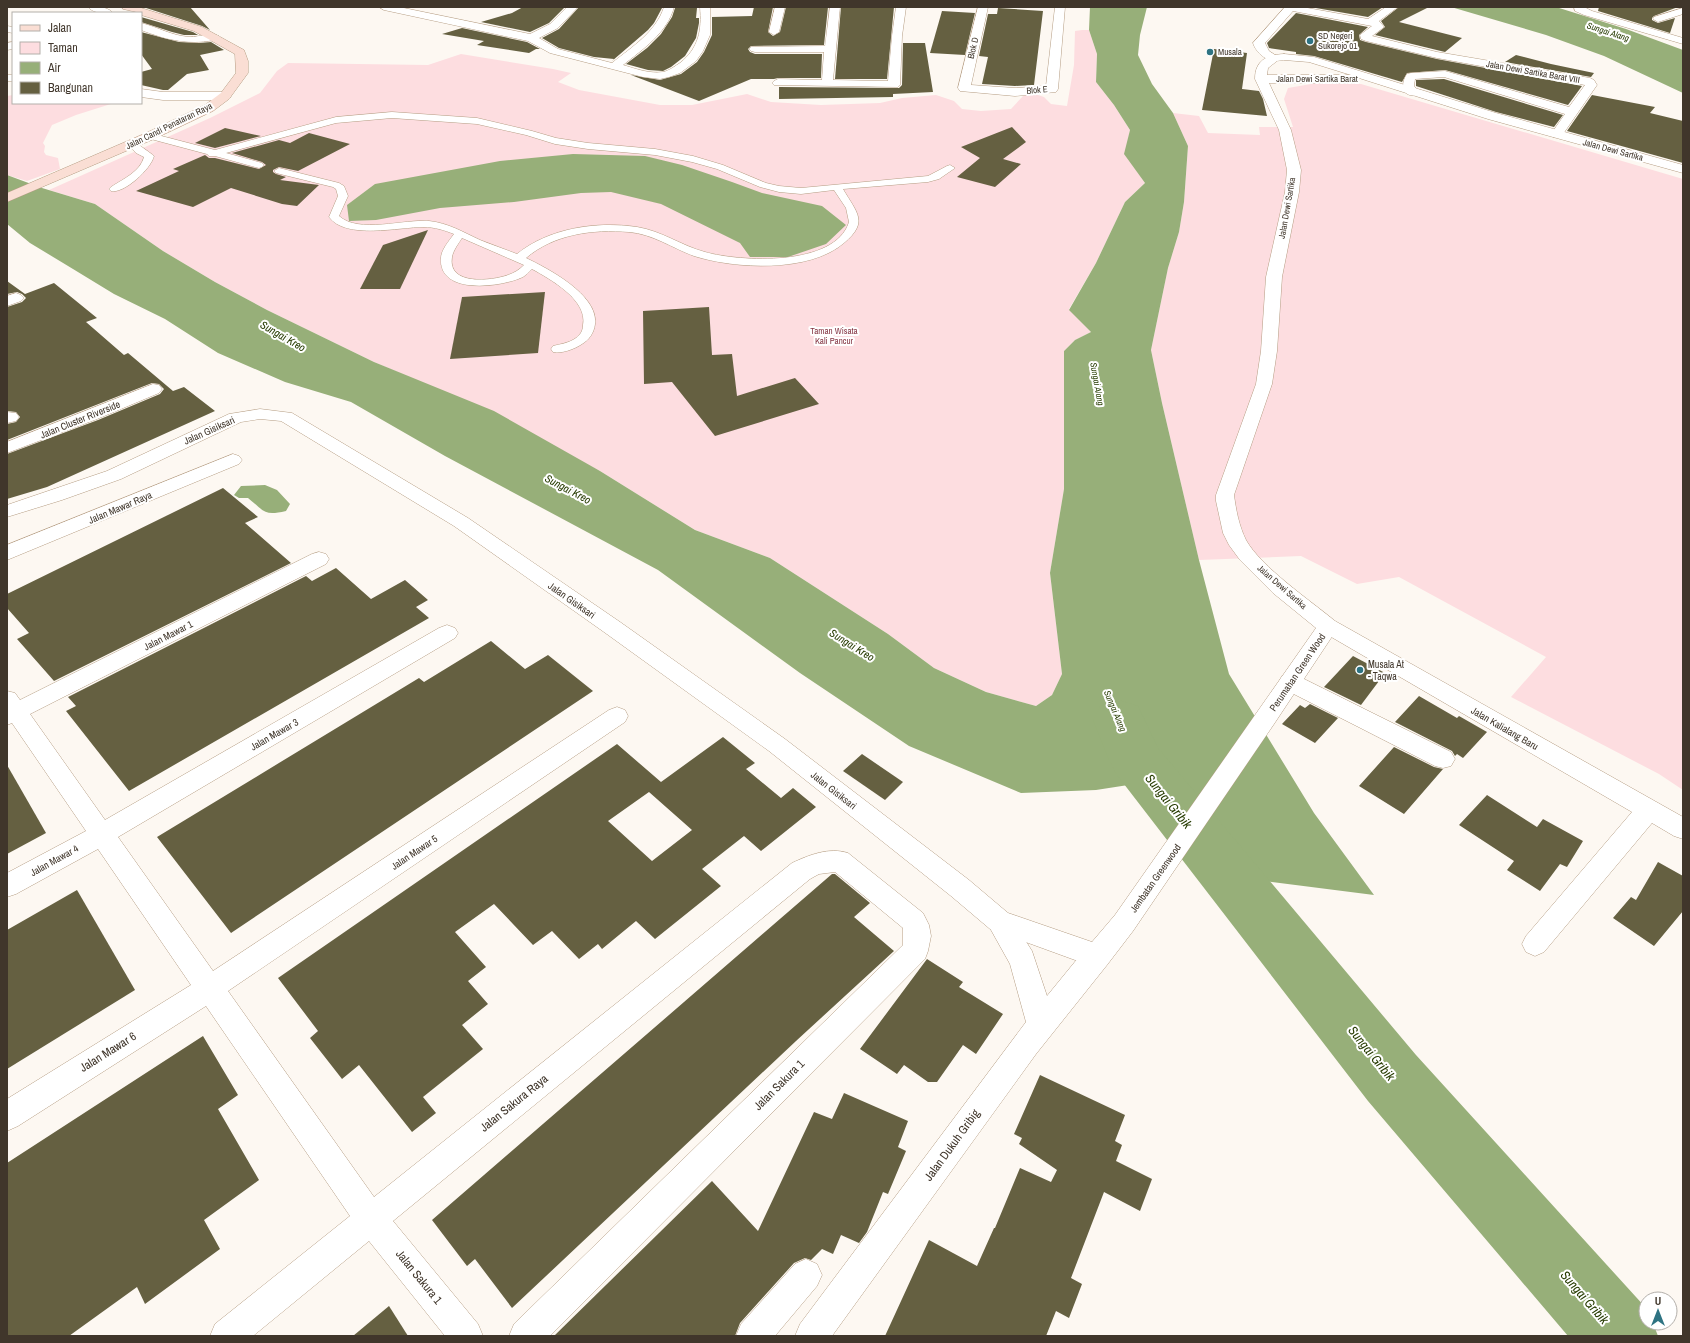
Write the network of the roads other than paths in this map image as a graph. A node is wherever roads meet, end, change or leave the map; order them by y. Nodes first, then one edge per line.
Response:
1 (93, 7) edge
2 (127, 7) edge
3 (384, 7) edge
4 (573, 7) edge
5 (669, 7) edge
6 (705, 7) edge
7 (780, 7) edge
8 (835, 7) edge
9 (901, 7) edge
10 (983, 7) edge
11 (1060, 7) edge
12 (1393, 7) edge
13 (1581, 7) edge
14 (1291, 8) edge
15 (1683, 11) edge
16 (106, 12) edge
17 (1645, 16) dead end
18 (1658, 19) junction
19 (1371, 22) junction
20 (1677, 25) dead end
21 (142, 26) edge
22 (774, 32) dead end
23 (160, 34) junction
24 (215, 37) junction
25 (531, 38) junction
26 (142, 39) edge
27 (1683, 41) edge
28 (755, 49) dead end
29 (831, 49) junction
30 (1274, 58) junction
31 (1464, 60) junction
32 (614, 67) junction
33 (1445, 74) junction
34 (1261, 79) junction
35 (1373, 79) junction
36 (778, 83) dead end
37 (827, 84) junction
38 (964, 88) joint
39 (1413, 92) junction
40 (142, 93) edge
41 (225, 96) junction
42 (1572, 112) junction
43 (1557, 134) junction
44 (150, 136) junction
45 (133, 144) junction
46 (212, 154) junction
47 (259, 165) dead end
48 (950, 168) dead end
49 (1683, 169) edge
50 (278, 171) dead end
51 (837, 187) junction
52 (114, 189) dead end
53 (7, 198) edge
54 (460, 234) junction
55 (518, 259) junction
56 (532, 264) junction
57 (557, 349) dead end
58 (153, 389) dead end
59 (7, 448) edge
60 (233, 460) dead end
61 (7, 511) edge
62 (7, 554) edge
63 (319, 559) dead end
64 (1328, 626) junction
65 (447, 633) dead end
66 (1290, 682) junction
67 (10, 709) edge
68 (617, 716) dead end
69 (1266, 718) joint
70 (1443, 759) dead end
71 (1648, 810) junction
72 (1683, 829) edge
73 (102, 834) junction
74 (801, 871) joint
75 (7, 886) edge
76 (999, 921) junction
77 (1535, 944) dead end
78 (1097, 956) junction
79 (210, 988) junction
80 (1041, 1026) junction
81 (7, 1116) edge
82 (371, 1219) junction
83 (806, 1275) dead end
84 (227, 1336) edge
85 (466, 1336) edge
86 (526, 1336) edge
87 (753, 1336) edge
88 (812, 1336) edge

1 - 16 street
2 - 24 main road, Jalan Candi Penataran Raya
3 - 25 street
4 - 25 street
5 - 32 street
6 - 32 street
7 - 22 street
8 - 29 street
9 - 37 street
10 - 38 street, Blok D
11 - 38 street, Blok E
12 - 19 street
13 - 27 street
14 - 19 street
14 - 30 street
15 - 18 street
17 - 18 street
18 - 20 street
19 - 31 street, Jalan Dewi Sartika Barat VIII
21 - 23 street
23 - 24 street
23 - 26 street
24 - 41 main road, Jalan Candi Penataran Raya
25 - 32 street
28 - 29 street
29 - 37 street
30 - 34 street
30 - 35 street, Jalan Dewi Sartika
31 - 33 street
31 - 42 street, Jalan Dewi Sartika Barat VIII
33 - 39 street
33 - 42 street
34 - 35 street, Jalan Dewi Sartika Barat
34 - 64 street, Jalan Dewi Sartika
35 - 39 street, Jalan Dewi Sartika
36 - 37 street
39 - 43 street, Jalan Dewi Sartika
40 - 41 street
41 - 44 main road, Jalan Candi Penataran Raya
42 - 43 street, Jalan Dewi Sartika Barat VIII
43 - 49 street, Jalan Dewi Sartika
44 - 45 main road, Jalan Candi Penataran Raya
44 - 46 lane
45 - 52 lane
45 - 53 main road, Jalan Candi Penataran Raya
46 - 47 lane
46 - 51 lane
48 - 51 lane
50 - 54 lane
51 - 55 lane
54 - 55 lane
54 - 56 lane
55 - 56 lane
56 - 57 lane
58 - 59 street, Jalan Cluster Riverside
60 - 62 street, Jalan Mawar Raya
61 - 76 street, Jalan Gisiksari
63 - 67 street, Jalan Mawar 1
64 - 66 street, Perumahan Green Wood
64 - 71 street, Jalan Kalialang Baru
65 - 73 street, Jalan Mawar 3
66 - 69 street, Perumahan Green Wood
66 - 70 street
67 - 73 street, Jalan Sakura 1
68 - 79 street, Jalan Mawar 5
69 - 78 street, Jembatan Greenwood
71 - 72 street, Jalan Kalialang Baru
71 - 77 street
73 - 75 street, Jalan Mawar 4
73 - 79 street, Jalan Sakura 1
74 - 82 street, Jalan Sakura Raya
74 - 86 street, Jalan Sakura 1
76 - 78 street, Jalan Gisiksari
76 - 80 street
78 - 80 street, Jalan Dukuh Gribig
79 - 81 street, Jalan Mawar 6
79 - 82 street, Jalan Sakura 1
80 - 88 street, Jalan Dukuh Gribig
82 - 84 street, Jalan Sakura Raya
82 - 85 street, Jalan Sakura 1
83 - 87 street

